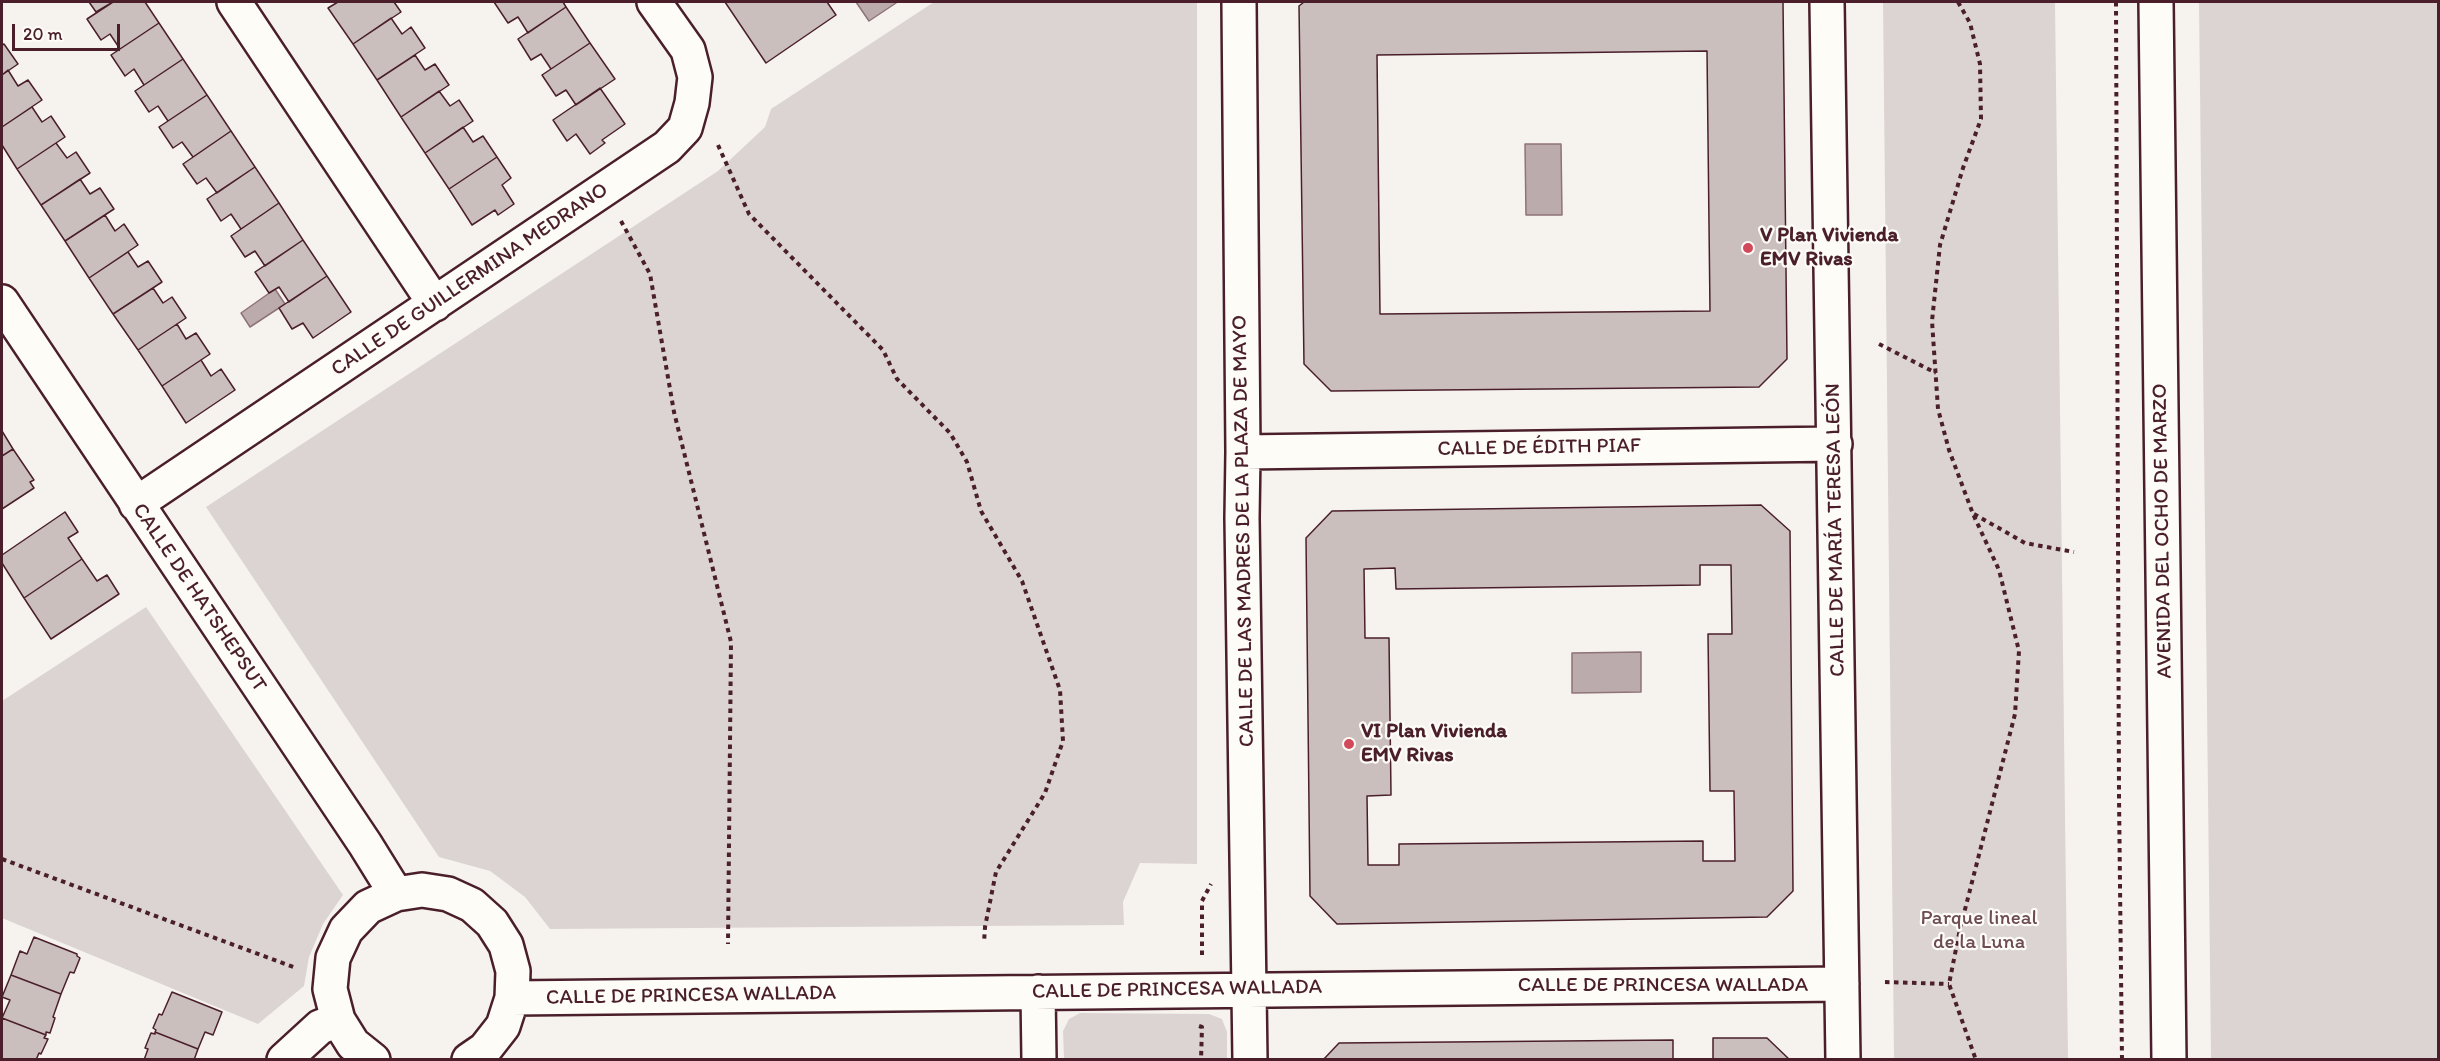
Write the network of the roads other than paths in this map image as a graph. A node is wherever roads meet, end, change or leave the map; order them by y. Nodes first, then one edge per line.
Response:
1 (234, 2) edge
2 (654, 2) edge
3 (1239, 2) edge
4 (1827, 2) edge
5 (2156, 2) edge
6 (2, 302) edge
7 (435, 304) junction
8 (1835, 444) junction
9 (1244, 452) junction
10 (136, 504) junction
11 (396, 894) junction
12 (1842, 984) junction
13 (1250, 989) junction
14 (1038, 992) junction
15 (512, 998) junction
16 (338, 1020) junction
17 (284, 1059) edge
18 (373, 1059) edge
19 (469, 1059) edge
20 (1039, 1059) edge
21 (1250, 1059) edge
22 (1843, 1059) edge
23 (2169, 1059) edge

1 - 7 street
2 - 7 street, CALLE DE GUILLERMINA MEDRANO
3 - 9 street, CALLE DE LAS MADRES DE LA PLAZA DE MAYO
4 - 8 street, CALLE DE MARÍA TERESA LEÓN
5 - 23 street, AVENIDA DEL OCHO DE MARZO
6 - 10 street, CALLE DE HATSHEPSUT
7 - 10 street, CALLE DE GUILLERMINA MEDRANO
8 - 9 street, CALLE DE ÉDITH PIAF
8 - 12 street, CALLE DE MARÍA TERESA LEÓN
9 - 13 street, CALLE DE LAS MADRES DE LA PLAZA DE MAYO
10 - 11 street, CALLE DE HATSHEPSUT
11 - 15 street
11 - 16 street
12 - 13 street, CALLE DE PRINCESA WALLADA
12 - 22 street, CALLE DE MARÍA TERESA LEÓN
13 - 14 street, CALLE DE PRINCESA WALLADA
13 - 21 street, CALLE DE LAS MADRES DE LA PLAZA DE MAYO
14 - 15 street, CALLE DE PRINCESA WALLADA
14 - 20 street
15 - 19 street
16 - 17 street
16 - 18 street

